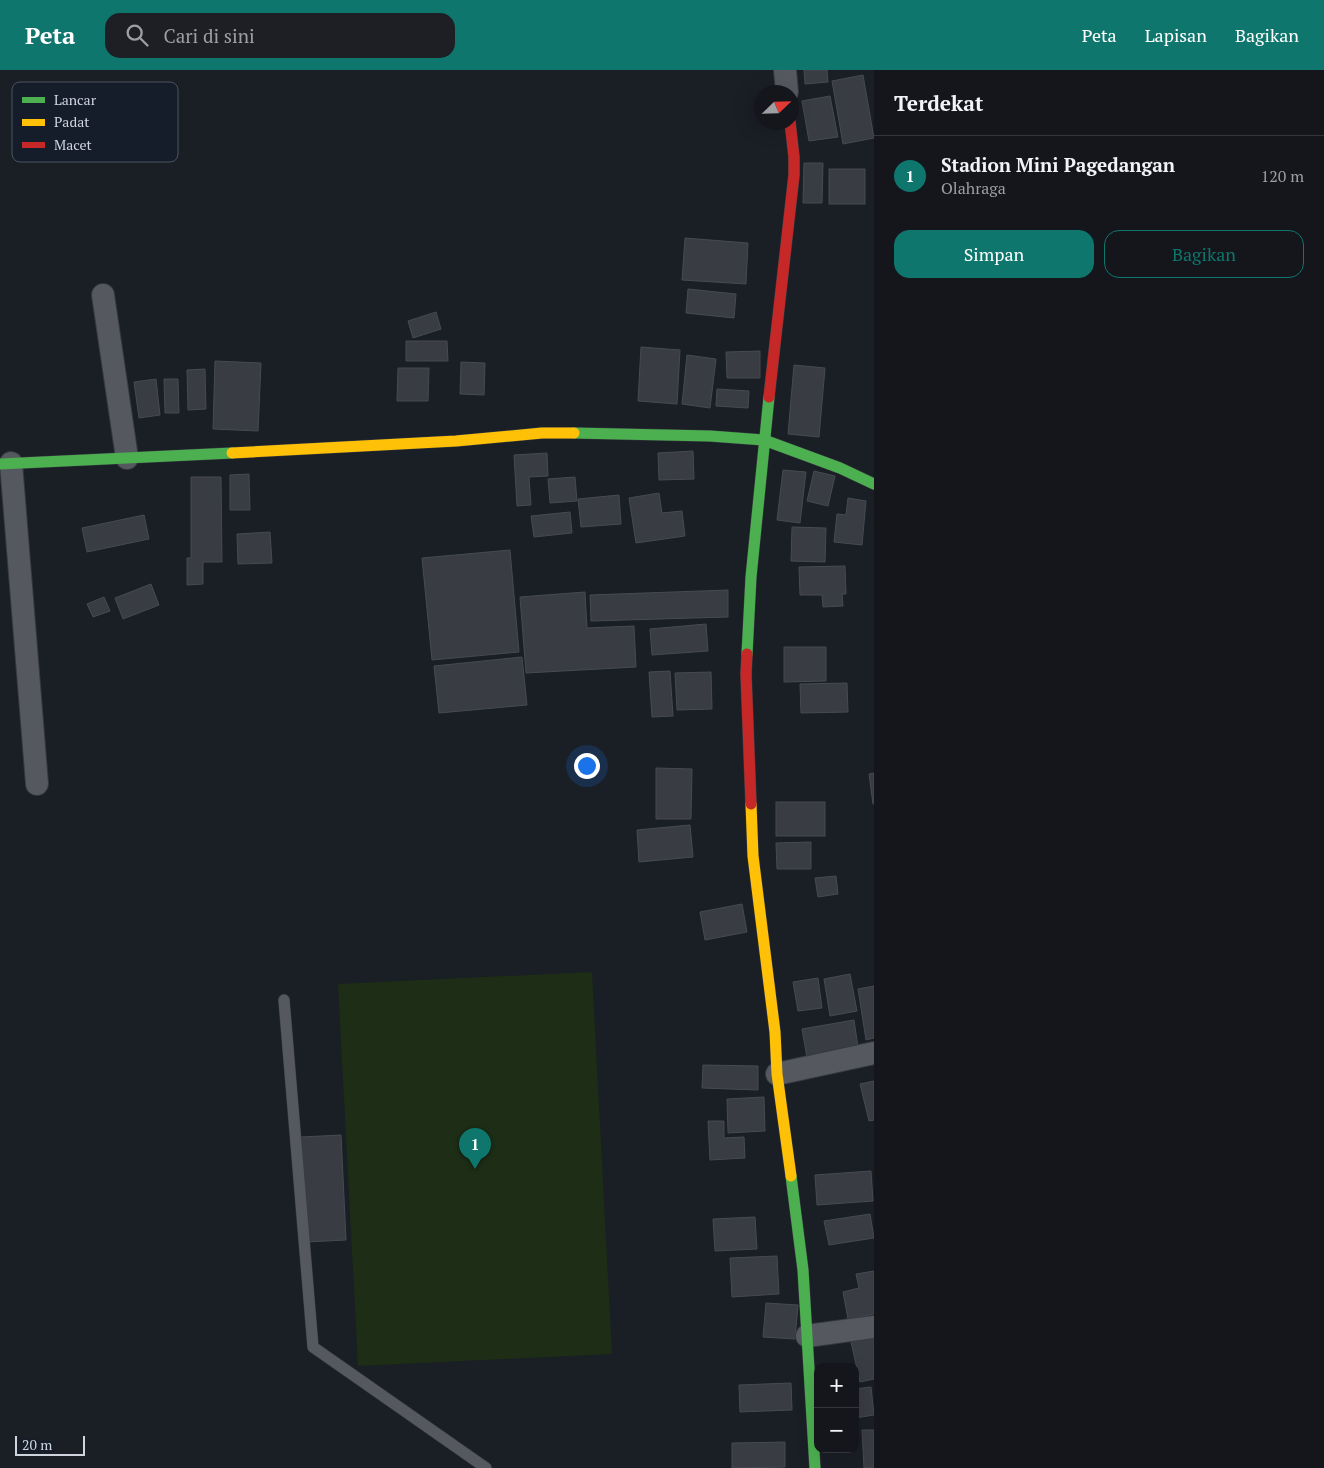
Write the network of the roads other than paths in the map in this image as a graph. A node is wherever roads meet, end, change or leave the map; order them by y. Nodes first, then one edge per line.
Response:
1 (785, 70) edge
2 (786, 85) edge
3 (791, 130) edge
4 (103, 295) dead end
5 (764, 440) junction
6 (127, 458) junction
7 (5, 463) edge
8 (874, 484) edge
9 (37, 784) dead end
10 (284, 1000) dead end
11 (874, 1052) edge
12 (778, 1074) junction
13 (874, 1327) edge
14 (807, 1336) junction
15 (486, 1468) edge
16 (815, 1468) edge

1 - 2 street
3 - 5 street
4 - 6 street
5 - 6 street
5 - 8 street
5 - 12 street
6 - 7 street
7 - 9 street
10 - 15 lane
11 - 12 street
12 - 14 street
13 - 14 street
14 - 16 street

